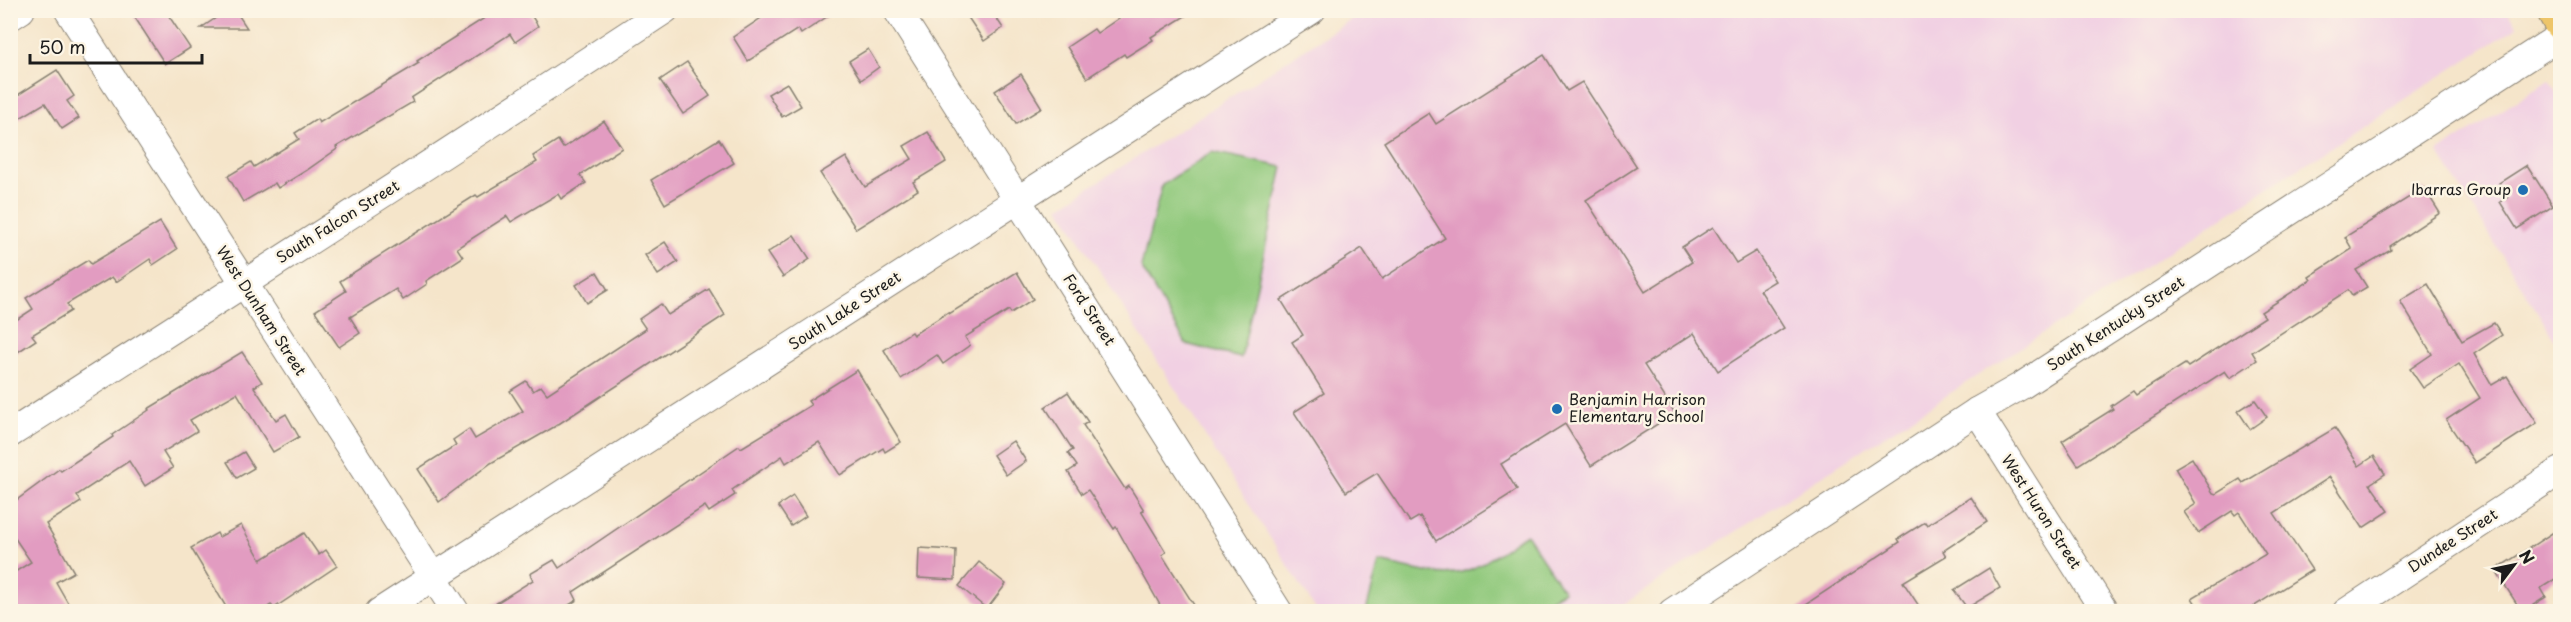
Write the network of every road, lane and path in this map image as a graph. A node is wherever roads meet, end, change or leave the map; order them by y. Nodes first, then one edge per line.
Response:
1 (21, 10) edge
2 (68, 10) edge
3 (665, 10) edge
4 (897, 10) edge
5 (1312, 10) edge
6 (2553, 10) edge
7 (10, 17) edge
8 (2560, 23) edge
9 (2560, 36) edge
10 (1018, 199) junction
11 (243, 284) junction
12 (1977, 411) junction
13 (10, 434) edge
14 (2560, 471) edge
15 (433, 577) junction
16 (379, 612) edge
17 (456, 612) edge
18 (1279, 612) edge
19 (1672, 612) edge
20 (2104, 612) edge
21 (2346, 612) edge

1 - 7 street
2 - 11 street, West Dunham Street
3 - 11 street, South Falcon Street
4 - 10 street, Ford Street
5 - 10 street, South Lake Street
6 - 8 main road
9 - 12 street, South Kentucky Street
10 - 15 street, South Lake Street
10 - 18 street, Ford Street
11 - 13 street, South Falcon Street
11 - 15 street, West Dunham Street
12 - 19 street, South Kentucky Street
12 - 20 street, West Huron Street
14 - 21 street, Dundee Street
15 - 16 street, South Lake Street
15 - 17 street, West Dunham Street

